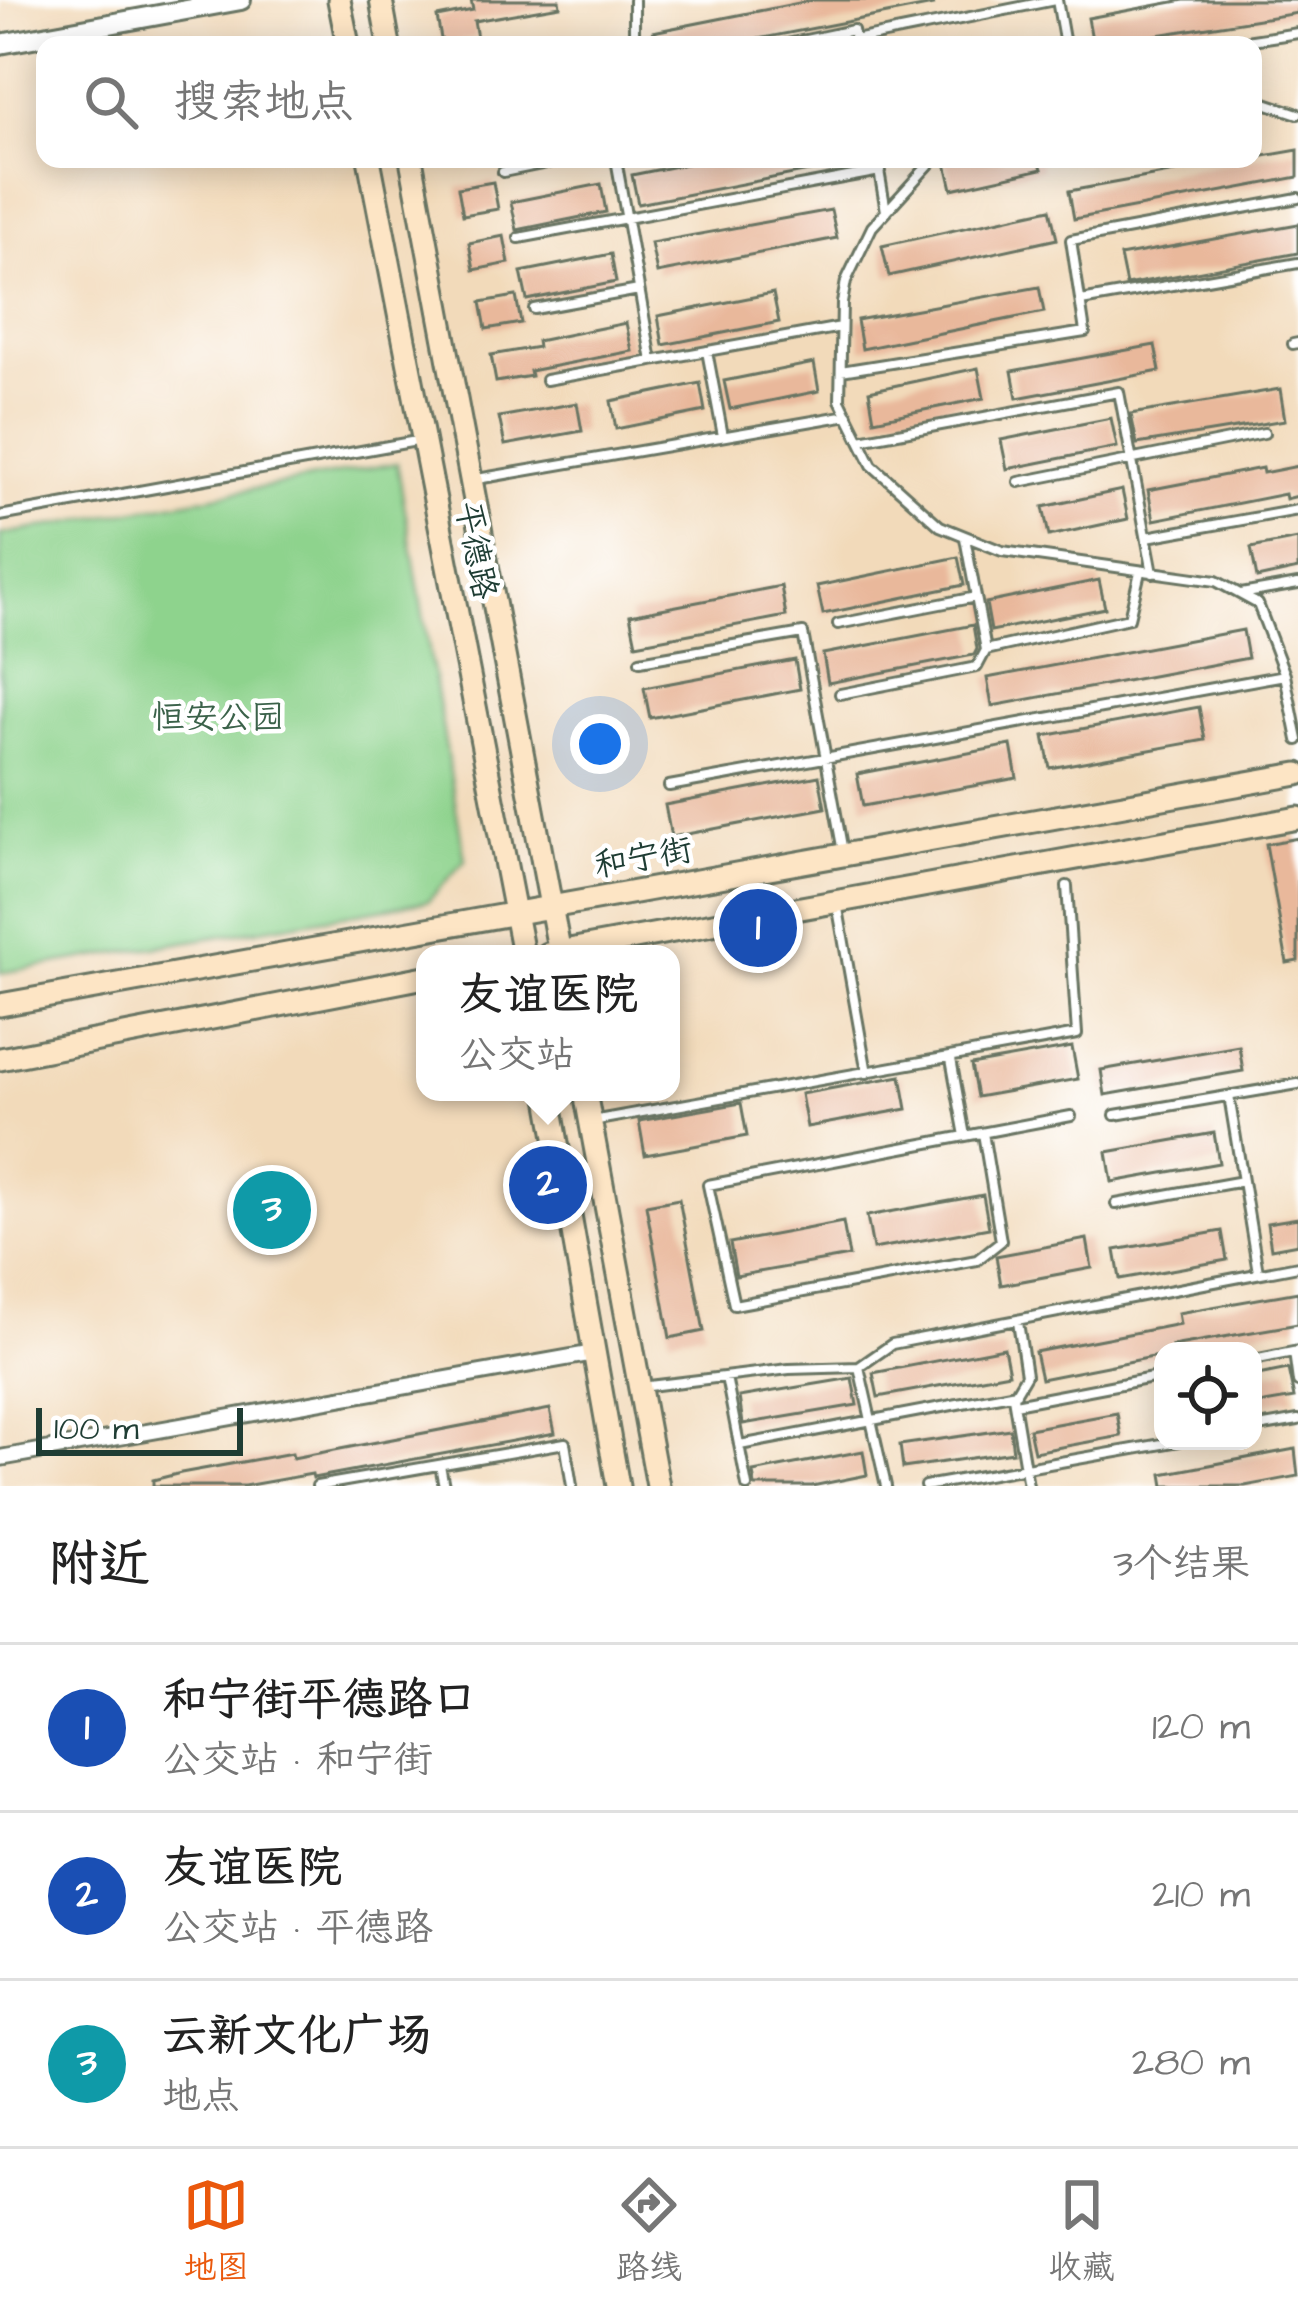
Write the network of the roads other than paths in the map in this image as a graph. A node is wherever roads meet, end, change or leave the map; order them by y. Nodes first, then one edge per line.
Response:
1 (241, 0) edge
2 (339, 0) edge
3 (381, 0) edge
4 (634, 0) edge
5 (1056, 0) edge
6 (1298, 33) edge
7 (44, 36) edge
8 (346, 36) edge
9 (387, 36) edge
10 (634, 36) edge
11 (825, 36) edge
12 (854, 36) edge
13 (888, 36) edge
14 (1063, 36) edge
15 (36, 37) edge
16 (1262, 39) edge
17 (0, 44) edge
18 (1262, 102) edge
19 (1298, 114) edge
20 (371, 168) edge
21 (413, 168) edge
22 (523, 168) edge
23 (618, 168) edge
24 (880, 168) edge
25 (926, 168) edge
26 (880, 171) junction
27 (503, 172) dead end
28 (1298, 198) edge
29 (886, 211) junction
30 (626, 217) junction
31 (518, 238) dead end
32 (1298, 263) edge
33 (639, 290) junction
34 (1081, 301) junction
35 (534, 309) dead end
36 (841, 327) junction
37 (707, 351) junction
38 (652, 361) junction
39 (841, 371) junction
40 (546, 380) dead end
41 (848, 415) junction
42 (1264, 433) dead end
43 (723, 436) junction
44 (423, 440) junction
45 (860, 440) junction
46 (1132, 458) junction
47 (471, 480) junction
48 (1019, 482) dead end
49 (1298, 510) edge
50 (0, 516) edge
51 (964, 536) junction
52 (1147, 537) junction
53 (1140, 572) junction
54 (1154, 574) junction
55 (1298, 584) edge
56 (1240, 594) junction
57 (976, 596) junction
58 (838, 624) dead end
59 (986, 650) junction
60 (640, 661) dead end
61 (1285, 675) junction
62 (840, 694) dead end
63 (1298, 740) edge
64 (826, 759) junction
65 (1298, 774) edge
66 (669, 785) dead end
67 (1298, 818) edge
68 (844, 854) junction
69 (1067, 886) dead end
70 (836, 901) junction
71 (550, 905) junction
72 (514, 912) junction
73 (522, 945) edge
74 (554, 945) edge
75 (598, 945) edge
76 (416, 979) edge
77 (0, 1005) edge
78 (0, 1059) edge
79 (951, 1059) junction
80 (867, 1073) junction
81 (1298, 1084) edge
82 (1229, 1096) junction
83 (550, 1101) edge
84 (587, 1101) edge
85 (1114, 1115) dead end
86 (1071, 1116) dead end
87 (590, 1121) junction
88 (983, 1132) junction
89 (965, 1136) junction
90 (1243, 1181) junction
91 (1116, 1204) dead end
92 (1298, 1266) edge
93 (1258, 1273) junction
94 (1018, 1322) junction
95 (1296, 1352) edge
96 (594, 1353) junction
97 (1262, 1358) edge
98 (859, 1367) junction
99 (725, 1377) junction
100 (1154, 1378) edge
101 (1298, 1382) edge
102 (639, 1387) junction
103 (1016, 1393) junction
104 (1015, 1404) junction
105 (1298, 1420) edge
106 (870, 1422) junction
107 (1262, 1426) edge
108 (740, 1444) junction
109 (1154, 1445) edge
110 (0, 1458) edge
111 (440, 1465) junction
112 (1025, 1468) junction
113 (317, 1486) edge
114 (444, 1486) edge
115 (572, 1486) edge
116 (618, 1486) edge
117 (658, 1486) edge
118 (747, 1486) edge
119 (886, 1486) edge
120 (925, 1486) edge
121 (1028, 1486) edge

1 - 7 street
2 - 8 main road
3 - 9 main road
4 - 10 lane
5 - 13 lane
5 - 14 lane
6 - 16 lane
11 - 12 lane
15 - 17 street
18 - 19 lane
20 - 44 main road, 平德路
21 - 47 main road, 平德路
22 - 27 lane
23 - 30 lane
24 - 26 lane
25 - 29 lane
26 - 29 lane
26 - 30 lane
28 - 34 lane
29 - 36 lane
30 - 31 lane
30 - 33 lane
32 - 34 lane
33 - 35 lane
33 - 38 lane
34 - 39 lane
36 - 37 lane
36 - 39 lane
37 - 38 lane
37 - 43 lane
38 - 40 lane
39 - 41 lane
41 - 43 lane
41 - 45 lane
42 - 46 lane
43 - 47 lane
44 - 50 lane
44 - 72 main road, 平德路
45 - 46 lane
45 - 51 lane
46 - 48 lane
46 - 52 lane
47 - 71 main road, 平德路
49 - 52 lane
51 - 53 lane
51 - 57 lane
52 - 54 lane
53 - 54 lane
53 - 59 lane
54 - 56 lane
55 - 56 lane
56 - 61 lane
57 - 58 lane
57 - 59 lane
59 - 62 lane
60 - 64 lane
61 - 63 lane
61 - 64 lane
64 - 66 lane
64 - 68 lane
65 - 68 main road, 和宁街
67 - 70 main road
68 - 71 main road, 和宁街
69 - 79 lane
70 - 75 main road
70 - 80 lane
71 - 72 main road, 和宁街
71 - 74 main road, 平德路
72 - 73 main road, 平德路
72 - 77 main road, 和宁街
76 - 78 main road
79 - 80 lane
79 - 89 lane
80 - 87 lane
81 - 82 lane
82 - 85 lane
82 - 90 lane
83 - 96 main road
84 - 87 main road
86 - 88 lane
87 - 102 main road
88 - 89 lane
88 - 89 lane
90 - 91 lane
90 - 93 lane
92 - 93 lane
93 - 94 lane
94 - 98 lane
94 - 103 lane
95 - 97 lane
95 - 101 lane
96 - 110 street
96 - 116 main road
98 - 99 lane
98 - 106 lane
99 - 102 lane
99 - 108 lane
100 - 104 lane
102 - 117 main road
103 - 104 lane
103 - 106 lane
104 - 112 lane
105 - 107 lane
106 - 108 lane
106 - 119 lane
108 - 118 lane
109 - 112 lane
111 - 113 lane
111 - 114 lane
111 - 115 lane
112 - 120 lane
112 - 121 lane

